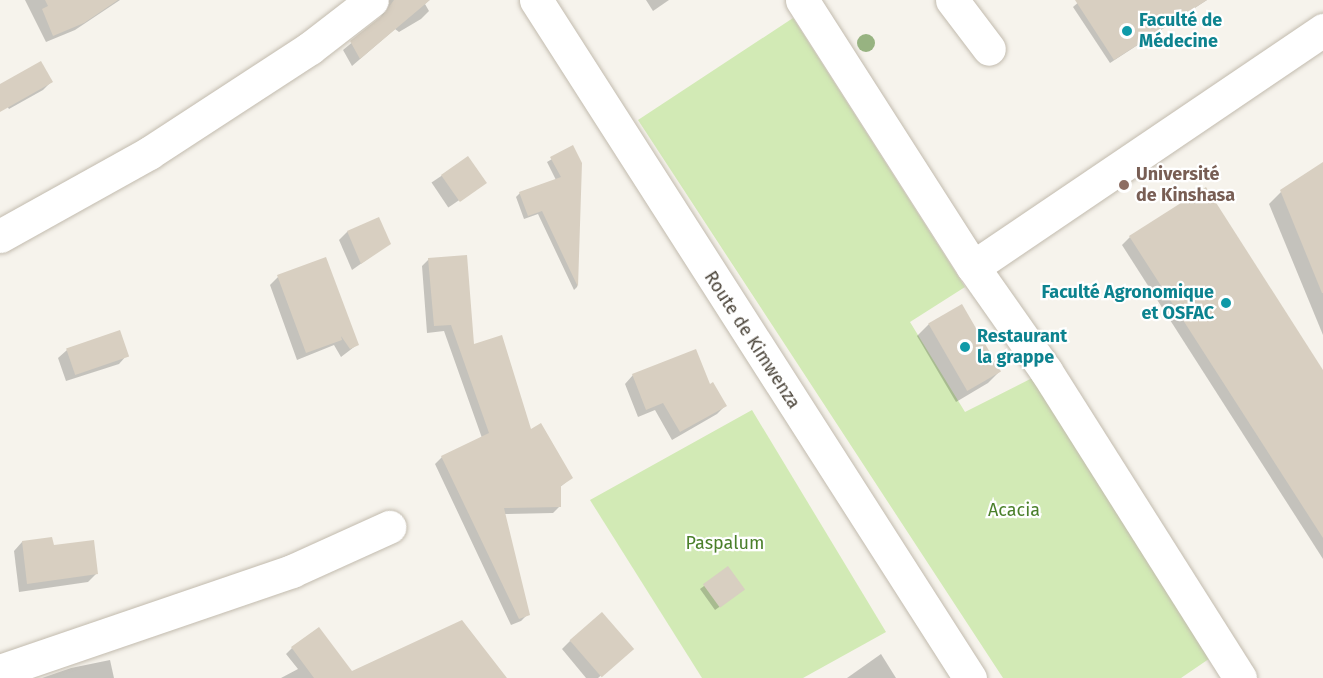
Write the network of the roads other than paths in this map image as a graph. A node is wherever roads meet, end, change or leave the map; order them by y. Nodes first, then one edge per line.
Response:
1 (372, 0) edge
2 (536, 0) edge
3 (802, 0) edge
4 (952, 0) edge
5 (1323, 30) edge
6 (989, 49) dead end
7 (0, 236) edge
8 (974, 267) junction
9 (389, 527) dead end
10 (0, 671) edge
11 (970, 678) edge
12 (1240, 678) edge

1 - 7 street
2 - 11 street, Route de Kimwenza
3 - 8 street
4 - 6 street
5 - 8 street
8 - 12 street
9 - 10 street

